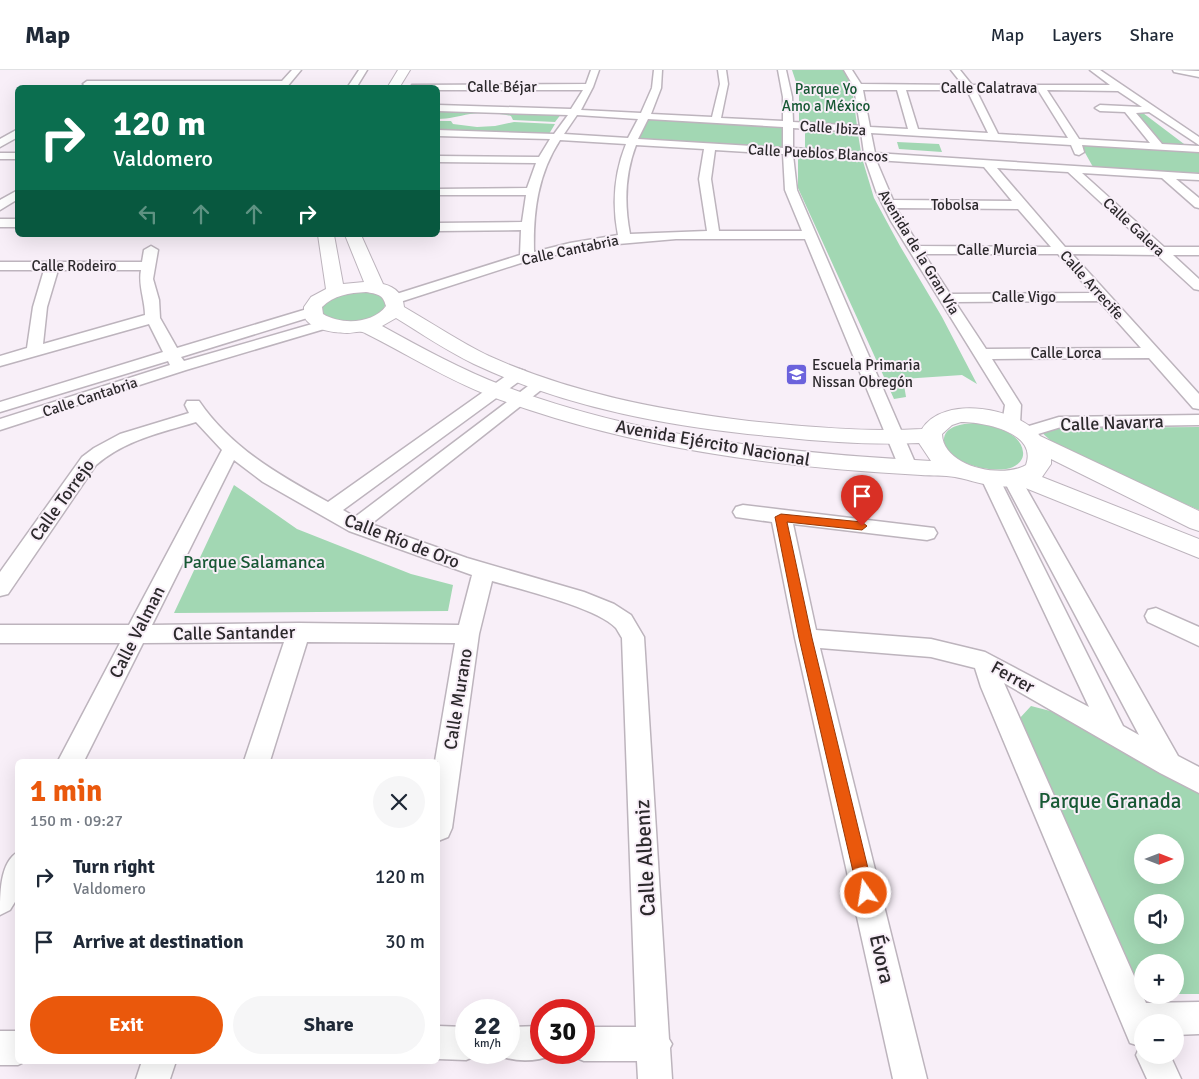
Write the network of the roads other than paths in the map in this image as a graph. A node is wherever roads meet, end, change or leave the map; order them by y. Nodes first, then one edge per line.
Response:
1 (297, 70) edge
2 (363, 70) edge
3 (404, 70) edge
4 (594, 70) edge
5 (658, 70) edge
6 (722, 70) edge
7 (782, 70) edge
8 (848, 70) edge
9 (955, 70) edge
10 (1094, 70) edge
11 (1176, 70) edge
12 (1199, 74) edge
13 (100, 75) dead end
14 (160, 75) dead end
15 (149, 84) junction
16 (417, 84) edge
17 (85, 85) edge
18 (116, 85) edge
19 (216, 85) edge
20 (283, 85) edge
21 (353, 85) edge
22 (395, 85) edge
23 (589, 87) junction
24 (858, 87) junction
25 (900, 87) junction
26 (970, 88) junction
27 (1041, 88) junction
28 (1120, 88) junction
29 (440, 108) edge
30 (1100, 108) dead end
31 (1150, 109) junction
32 (1132, 110) junction
33 (573, 112) junction
34 (644, 116) junction
35 (716, 120) junction
36 (787, 125) junction
37 (866, 130) junction
38 (440, 132) edge
39 (914, 133) junction
40 (15, 134) edge
41 (559, 137) junction
42 (995, 138) junction
43 (1075, 141) junction
44 (632, 142) junction
45 (1199, 142) edge
46 (0, 144) edge
47 (710, 146) junction
48 (1158, 146) junction
49 (1199, 149) edge
50 (787, 151) junction
51 (870, 155) junction
52 (0, 156) edge
53 (15, 156) edge
54 (440, 159) edge
55 (544, 160) junction
56 (987, 162) junction
57 (1070, 168) junction
58 (1089, 169) junction
59 (1165, 175) junction
60 (1199, 177) edge
61 (532, 191) junction
62 (440, 192) edge
63 (15, 194) edge
64 (888, 204) junction
65 (1199, 204) edge
66 (1021, 205) junction
67 (0, 206) edge
68 (0, 223) edge
69 (15, 223) edge
70 (527, 226) junction
71 (440, 227) edge
72 (810, 235) junction
73 (714, 236) junction
74 (326, 237) edge
75 (354, 237) edge
76 (625, 238) junction
77 (151, 250) dead end
78 (916, 250) junction
79 (1061, 250) junction
80 (1160, 250) junction
81 (1199, 250) edge
82 (527, 258) junction
83 (0, 266) edge
84 (52, 266) junction
85 (149, 266) junction
86 (1199, 286) edge
87 (376, 288) junction
88 (335, 291) junction
89 (1103, 297) junction
90 (945, 298) junction
91 (394, 304) junction
92 (153, 318) junction
93 (319, 318) junction
94 (365, 325) junction
95 (35, 351) junction
96 (1151, 353) junction
97 (981, 354) junction
98 (0, 361) edge
99 (176, 361) junction
100 (519, 374) junction
101 (542, 383) junction
102 (496, 390) junction
103 (519, 399) junction
104 (1199, 404) edge
105 (0, 407) edge
106 (196, 410) joint
107 (1199, 420) edge
108 (0, 425) edge
109 (1024, 433) junction
110 (930, 435) junction
111 (894, 438) junction
112 (231, 450) junction
113 (908, 468) junction
114 (962, 470) junction
115 (1007, 478) junction
116 (328, 511) junction
117 (743, 512) dead end
118 (781, 517) junction
119 (1199, 522) edge
120 (356, 526) junction
121 (927, 533) dead end
122 (1199, 550) edge
123 (484, 572) junction
124 (0, 588) edge
125 (1156, 616) dead end
126 (299, 632) junction
127 (0, 634) edge
128 (468, 634) junction
129 (136, 635) junction
130 (633, 637) joint
131 (1199, 637) edge
132 (806, 638) junction
133 (985, 662) junction
134 (1114, 735) junction
135 (72, 759) edge
136 (258, 759) edge
137 (1169, 765) junction
138 (1199, 781) edge
139 (440, 815) edge
140 (15, 872) edge
141 (0, 900) edge
142 (1135, 1014) edge
143 (1199, 1018) edge
144 (1184, 1020) edge
145 (440, 1043) edge
146 (455, 1043) edge
147 (595, 1044) edge
148 (655, 1044) junction
149 (0, 1048) edge
150 (15, 1048) edge
151 (158, 1064) edge
152 (1157, 1064) edge
153 (153, 1079) edge
154 (655, 1079) edge
155 (910, 1079) edge
156 (1164, 1079) edge

1 - 20 street
2 - 21 street
3 - 22 street
4 - 23 street
5 - 34 street
6 - 35 street
7 - 36 street
8 - 24 street, Avenida de la Gran Vía
9 - 26 street
10 - 28 street
11 - 12 street
13 - 17 street
14 - 15 street
15 - 18 street
15 - 19 street
16 - 23 street, Calle Béjar
23 - 33 street
24 - 25 street, Calle Calatrava
24 - 37 street, Avenida de la Gran Vía
25 - 26 street, Calle Calatrava
25 - 39 street
26 - 27 street, Calle Calatrava
26 - 42 street
27 - 28 street, Calle Calatrava
27 - 43 street
28 - 31 street
29 - 33 street, Calle Ibiza
30 - 32 street
31 - 32 street
31 - 45 street
32 - 48 street
33 - 34 street, Calle Ibiza
33 - 41 street
34 - 35 street, Calle Ibiza
34 - 44 street
35 - 36 street, Calle Ibiza
36 - 37 street, Calle Ibiza
36 - 50 street
37 - 39 street, Calle Ibiza
37 - 51 street, Avenida de la Gran Vía
38 - 41 street, Calle Pueblos Blancos
39 - 42 street, Calle Ibiza
40 - 46 street
41 - 44 street, Calle Pueblos Blancos
41 - 55 street
42 - 43 street, Calle Ibiza
43 - 48 street, Calle Ibiza
43 - 58 street
44 - 47 street, Calle Pueblos Blancos
44 - 76 street
47 - 50 street, Calle Pueblos Blancos
47 - 73 street
48 - 49 street, Calle Ibiza
50 - 51 street, Calle Pueblos Blancos
50 - 72 street
51 - 56 street, Calle Pueblos Blancos
51 - 64 street, Avenida de la Gran Vía
52 - 53 street
54 - 55 street
55 - 61 street
56 - 57 street, Calle Pueblos Blancos
56 - 66 street, Calle Arrecife
57 - 58 street, Calle Pueblos Blancos
57 - 80 street, Calle Galera
58 - 59 street, Calle Pueblos Blancos
59 - 60 street, Calle Pueblos Blancos
59 - 65 street
61 - 62 street
61 - 70 street
63 - 67 street
64 - 66 street, Tobolsa
64 - 78 street, Avenida de la Gran Vía
66 - 79 street, Calle Arrecife
68 - 69 street
70 - 71 street
70 - 82 street
72 - 73 street, Calle Cantabria
72 - 111 street
73 - 76 street, Calle Cantabria
74 - 88 street
75 - 87 street
76 - 82 street, Calle Cantabria
77 - 85 street
78 - 79 street, Calle Murcia
78 - 90 street, Avenida de la Gran Vía
79 - 80 street, Calle Murcia
79 - 89 street, Calle Arrecife
80 - 81 street, Calle Murcia
80 - 86 street, Calle Galera
82 - 91 street, Calle Cantabria
83 - 84 street, Calle Rodeiro
84 - 85 street, Calle Rodeiro
84 - 95 street
85 - 92 street
87 - 88 street
87 - 91 street, Avenida Ejército Nacional
88 - 93 street
89 - 90 street, Calle Vigo
89 - 96 street, Calle Arrecife
90 - 97 street, Avenida de la Gran Vía
91 - 94 street
91 - 100 street, Avenida Ejército Nacional
92 - 95 street
92 - 99 street
93 - 94 street
93 - 99 street
94 - 102 street, Avenida Ejército Nacional
95 - 98 street
96 - 97 street, Calle Lorca
96 - 104 street, Calle Arrecife
97 - 109 street, Avenida de la Gran Vía
99 - 105 street, Calle Cantabria
99 - 108 street, Calle Cantabria
100 - 101 street, Avenida Ejército Nacional
100 - 102 street
101 - 103 street
101 - 111 street, Avenida Ejército Nacional
102 - 103 street, Avenida Ejército Nacional
102 - 116 street
103 - 113 street, Avenida Ejército Nacional
103 - 120 street
106 - 112 street, Calle Río de Oro
106 - 124 street, Calle Torrejo
107 - 109 street, Calle Navarra
109 - 110 street
109 - 115 street
109 - 119 street
110 - 111 street, Avenida Ejército Nacional
110 - 114 street
111 - 113 street
112 - 116 street, Calle Río de Oro
112 - 129 street, Calle Valman
113 - 114 street, Avenida Ejército Nacional
114 - 115 street
115 - 122 street
115 - 134 street
115 - 137 street
116 - 120 street, Calle Río de Oro
117 - 118 street
118 - 121 street
118 - 132 street, Évora
120 - 123 street, Calle Río de Oro
123 - 128 street, Calle Murano
123 - 130 street, Calle Río de Oro
125 - 131 street
126 - 128 street, Calle Santander
126 - 129 street, Calle Santander
126 - 136 street
127 - 129 street, Calle Santander
128 - 139 street, Calle Murano
129 - 135 street, Calle Valman
130 - 148 street, Calle Albeniz
132 - 133 street, Ferrer
132 - 155 street, Évora
133 - 134 street, Ferrer
133 - 142 street
134 - 137 street, Ferrer
137 - 138 street, Ferrer
140 - 141 street
143 - 144 street
145 - 146 street
147 - 148 street
148 - 154 street, Calle Albeniz
149 - 150 street
151 - 153 street
152 - 156 street

